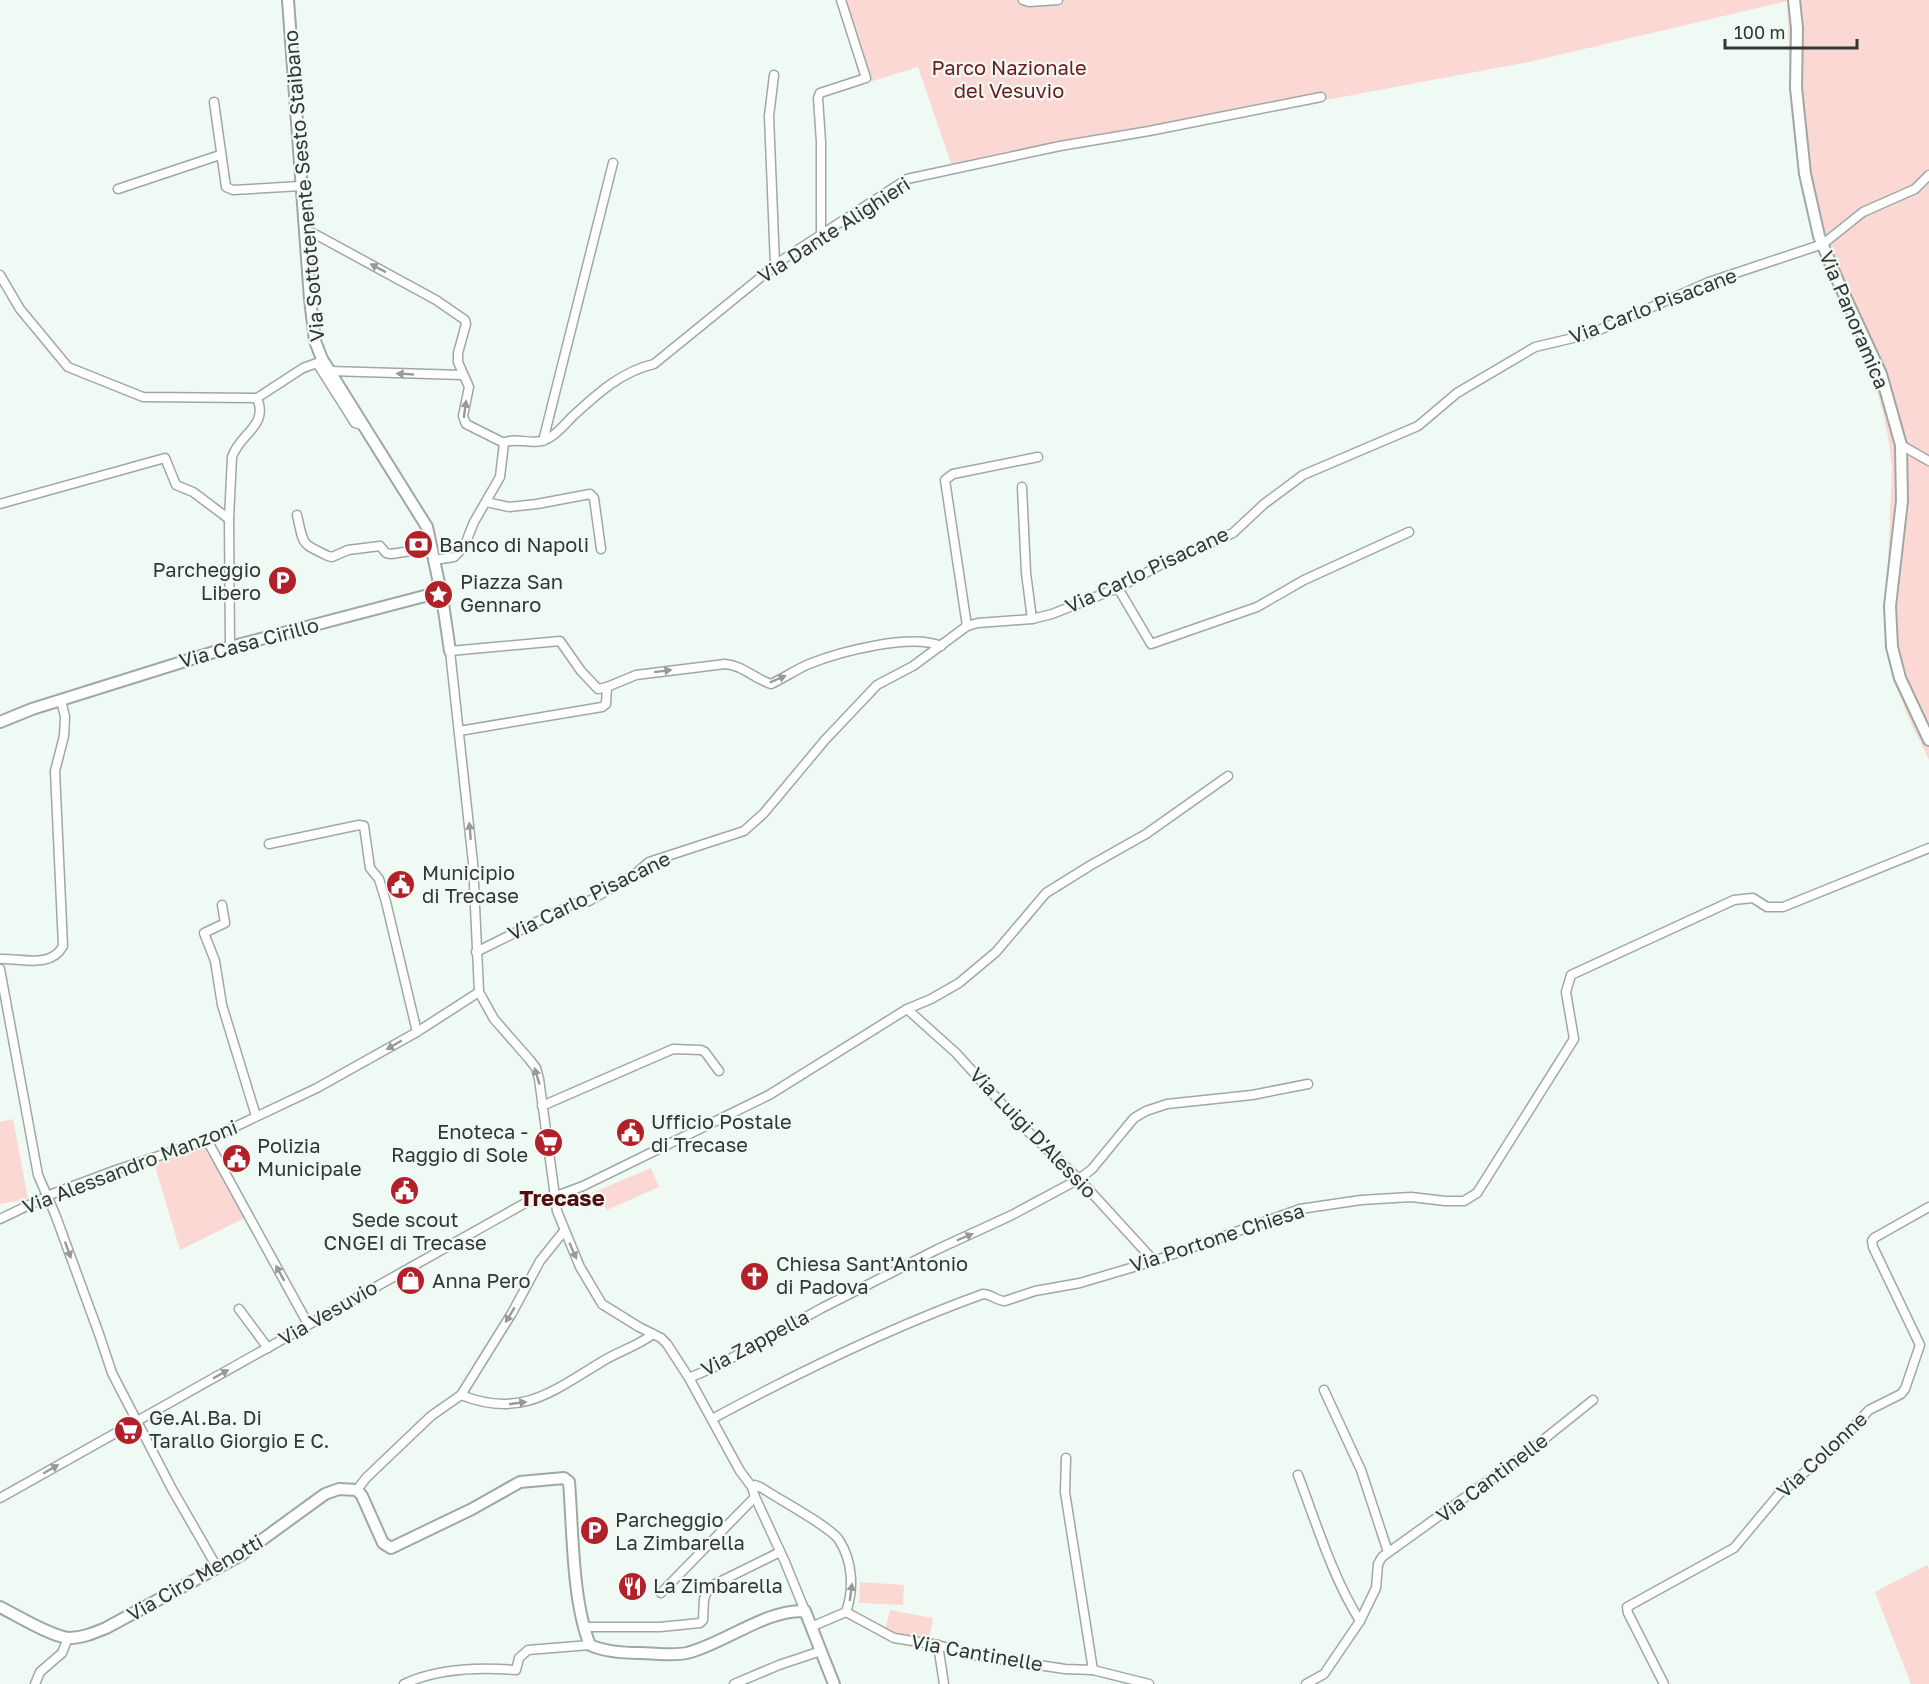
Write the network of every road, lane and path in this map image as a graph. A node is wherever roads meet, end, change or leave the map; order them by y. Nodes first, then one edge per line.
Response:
1 (288, 0) edge
2 (841, 0) edge
3 (1023, 0) edge
4 (1058, 0) edge
5 (1794, 0) edge
6 (774, 75) dead end
7 (1322, 97) dead end
8 (214, 102) dead end
9 (220, 155) junction
10 (613, 163) dead end
11 (1929, 175) edge
12 (301, 186) junction
13 (118, 189) dead end
14 (305, 231) junction
15 (821, 234) junction
16 (1822, 244) junction
17 (775, 265) junction
18 (0, 275) edge
19 (329, 371) junction
20 (463, 375) junction
21 (256, 398) junction
22 (363, 424) junction
23 (543, 441) junction
24 (504, 442) junction
25 (1900, 445) junction
26 (1038, 457) dead end
27 (1929, 460) edge
28 (1022, 487) dead end
29 (486, 502) junction
30 (0, 504) edge
31 (297, 515) dead end
32 (229, 519) junction
33 (1408, 532) dead end
34 (431, 548) junction
35 (601, 549) dead end
36 (434, 560) junction
37 (1118, 588) junction
38 (440, 592) junction
39 (1032, 619) junction
40 (967, 626) junction
41 (941, 646) junction
42 (230, 647) junction
43 (450, 651) junction
44 (607, 687) junction
45 (61, 700) junction
46 (0, 722) edge
47 (459, 731) junction
48 (1929, 740) edge
49 (1227, 776) dead end
50 (269, 844) dead end
51 (1929, 848) edge
52 (222, 905) dead end
53 (476, 952) junction
54 (0, 959) edge
55 (0, 969) edge
56 (479, 992) junction
57 (907, 1009) junction
58 (417, 1032) junction
59 (719, 1071) dead end
60 (1308, 1084) dead end
61 (542, 1106) junction
62 (256, 1116) junction
63 (207, 1140) junction
64 (1079, 1179) junction
65 (46, 1196) junction
66 (554, 1196) junction
67 (1929, 1207) edge
68 (0, 1219) edge
69 (564, 1231) junction
70 (1154, 1261) junction
71 (239, 1310) dead end
72 (308, 1324) junction
73 (652, 1334) junction
74 (267, 1348) junction
75 (689, 1378) junction
76 (1324, 1390) dead end
77 (461, 1395) junction
78 (1593, 1400) dead end
79 (712, 1419) junction
80 (136, 1420) junction
81 (1066, 1458) dead end
82 (1298, 1475) dead end
83 (752, 1487) junction
84 (357, 1490) junction
85 (755, 1497) junction
86 (0, 1498) edge
87 (780, 1552) junction
88 (1388, 1552) junction
89 (214, 1562) dead end
90 (661, 1593) dead end
91 (0, 1607) edge
92 (805, 1611) junction
93 (846, 1612) junction
94 (1360, 1621) junction
95 (583, 1627) junction
96 (811, 1627) junction
97 (68, 1638) junction
98 (590, 1645) junction
99 (938, 1645) junction
100 (821, 1651) junction
101 (1092, 1670) junction
102 (744, 1682) edge
103 (35, 1684) edge
104 (404, 1684) edge
105 (734, 1684) edge
106 (834, 1684) edge
107 (944, 1684) edge
108 (1149, 1684) edge
109 (1306, 1684) edge
110 (1664, 1684) edge

1 - 12 street, Via Sottotenente Sesto Staibano
2 - 15 street
3 - 4 street
5 - 16 street, Via Panoramica
6 - 17 street
7 - 15 street, Via Dante Alighieri
8 - 9 street
9 - 12 street
9 - 13 street
10 - 23 street
11 - 16 street
12 - 14 street, Via Sottotenente Sesto Staibano
14 - 19 street, Via Sottotenente Sesto Staibano
20 -> 14 street
15 - 17 street, Via Dante Alighieri
16 - 25 street, Via Panoramica
16 - 37 street, Via Carlo Pisacane
17 - 23 street, Via Dante Alighieri
18 - 21 street
20 -> 19 street
19 - 22 street, Via Sottotenente Sesto Staibano
24 -> 20 street
21 - 22 street
21 - 32 street
22 - 34 street, Via Sottotenente Sesto Staibano
23 - 24 street
24 - 29 street
25 - 27 street
25 - 48 street, Via Panoramica
26 - 40 street
28 - 39 street
29 - 35 street
29 - 36 street
30 - 32 street
31 - 34 street
32 - 42 street
33 - 37 street
34 - 36 street, Via Sottotenente Sesto Staibano
36 - 38 street, Via Sottotenente Sesto Staibano
37 - 39 street, Via Carlo Pisacane
38 - 42 street, Via Casa Cirillo
38 - 43 street, Via Sottotenente Sesto Staibano
39 - 40 street, Via Carlo Pisacane
40 - 41 street, Via Carlo Pisacane
44 -> 41 street
41 - 53 street, Via Carlo Pisacane
42 - 45 street, Via Casa Cirillo
43 - 44 street
43 - 47 street
44 - 47 street
45 - 46 street, Via Casa Cirillo
45 - 54 street
53 -> 47 street
49 - 57 street, Via Vesuvio
50 - 58 street
51 - 70 street, Via Portone Chiesa
52 - 62 street
53 - 56 street
55 - 65 street
56 - 58 street, Via Alessandro Manzoni
61 -> 56 street
57 - 64 street, Via Luigi D'Alessio
57 - 66 street, Via Vesuvio
58 -> 62 street, Via Alessandro Manzoni
59 - 61 street
60 - 64 street, Via Zappella
61 - 66 street
62 - 63 street, Via Alessandro Manzoni
63 - 65 street, Via Alessandro Manzoni
72 -> 63 street
64 - 70 street, Via Luigi D'Alessio
75 -> 64 street, Via Zappella
65 - 68 street, Via Alessandro Manzoni
65 -> 80 street
66 - 69 street
66 - 72 street, Via Vesuvio
67 - 110 street, Via Colonne
69 -> 73 street
69 -> 77 street
70 - 79 street, Via Portone Chiesa
71 - 74 street
72 - 74 street, Via Vesuvio
73 - 75 street
77 -> 73 street
80 -> 74 street, Via Vesuvio
75 - 79 street
76 - 88 street
77 - 84 street
78 - 88 street, Via Cantinelle
79 - 83 street
86 -> 80 street, Via Vesuvio
80 - 89 street
81 - 101 street
82 - 94 street
83 - 85 street
93 -> 83 street
84 - 95 street
84 - 97 street, Via Ciro Menotti
85 - 87 street
85 - 90 street
87 - 92 street
87 - 95 street
88 - 94 street
91 - 97 street
92 - 96 street
92 - 98 street
93 - 96 street
93 - 99 street, Via Cantinelle
94 - 109 street
95 - 98 street
96 - 100 street
97 - 103 street
98 - 104 street
99 - 101 street, Via Cantinelle
99 - 107 street
100 - 102 street
100 - 106 street
101 - 108 street, Via Cantinelle
102 - 105 street

